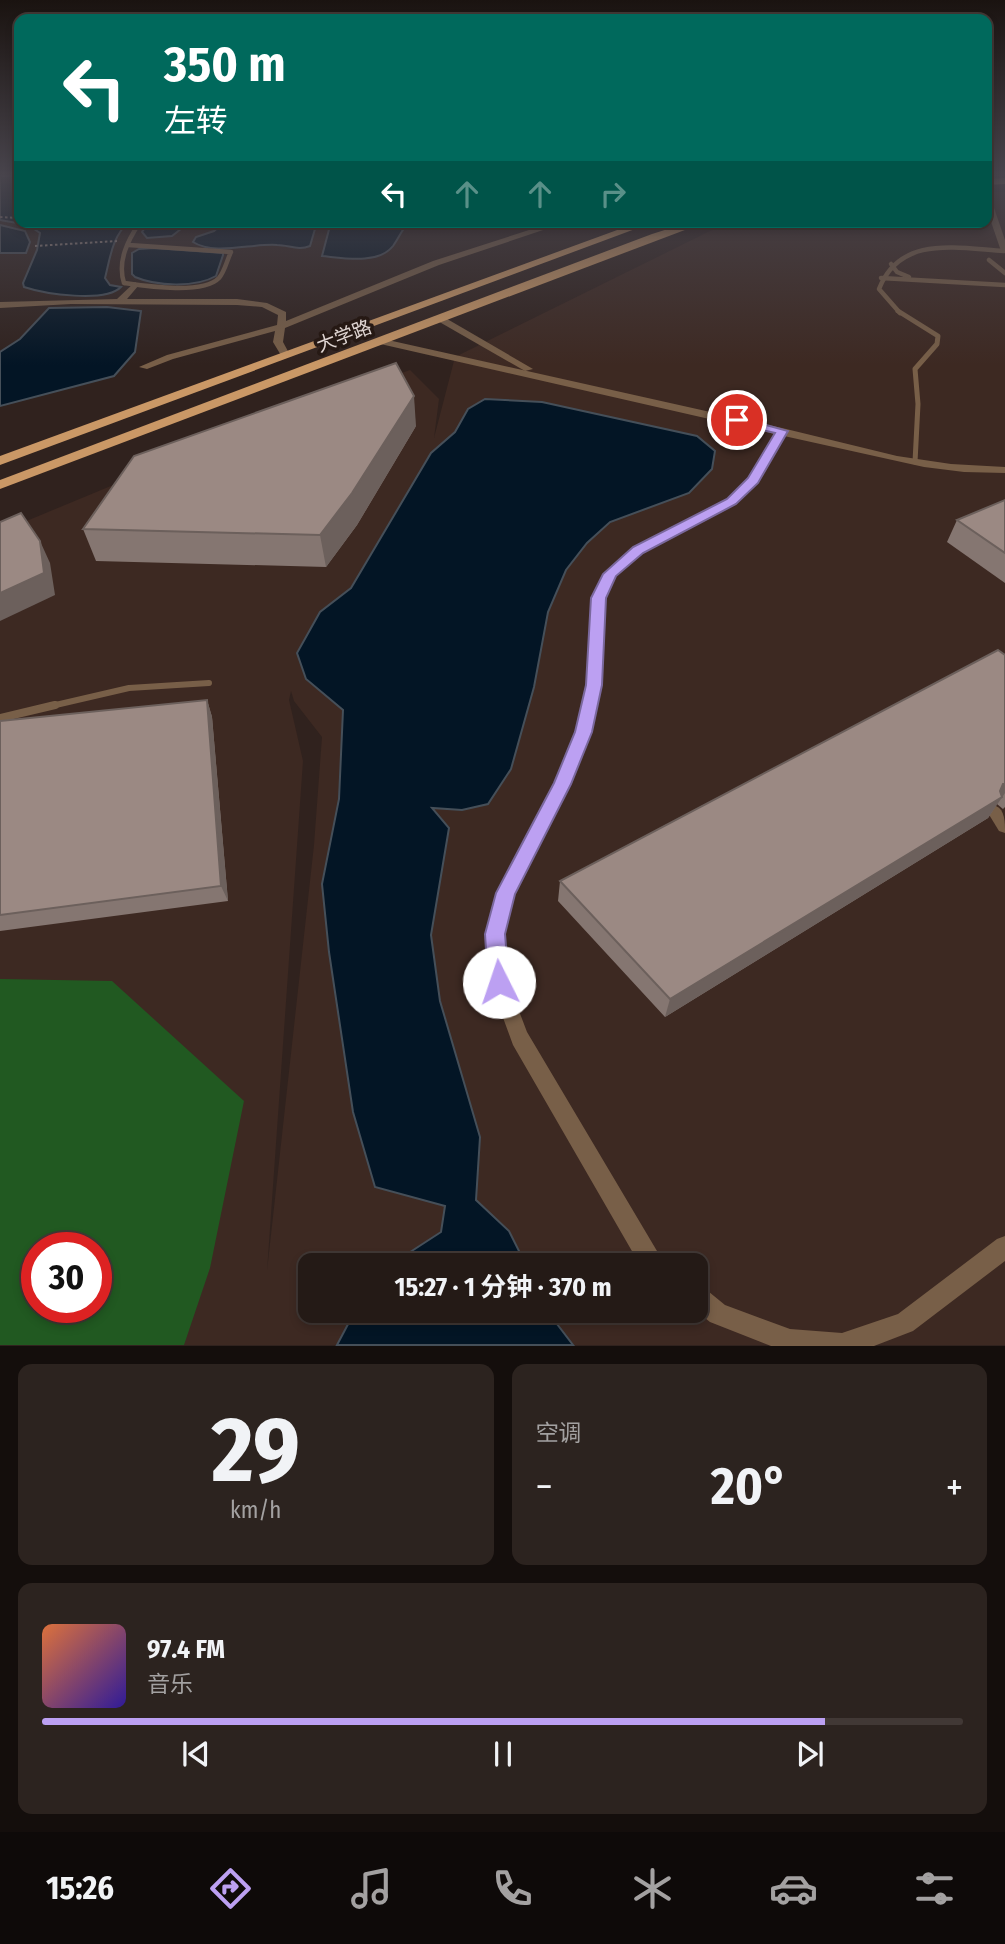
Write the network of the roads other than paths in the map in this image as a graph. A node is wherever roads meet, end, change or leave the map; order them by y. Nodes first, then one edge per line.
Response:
1 (132, 239) edge
2 (511, 239) edge
3 (603, 239) edge
4 (648, 239) edge
5 (129, 245) junction
6 (1005, 251) edge
7 (989, 260) dead end
8 (891, 264) junction
9 (1005, 273) edge
10 (881, 278) junction
11 (927, 280) junction
12 (135, 285) junction
13 (1005, 285) edge
14 (119, 302) junction
15 (0, 304) edge
16 (439, 318) junction
17 (282, 326) junction
18 (379, 341) junction
19 (285, 355) junction
20 (144, 367) dead end
21 (542, 376) junction
22 (782, 431) junction
23 (0, 461) edge
24 (915, 462) junction
25 (1005, 470) edge
26 (0, 485) edge
27 (209, 683) dead end
28 (0, 718) edge
29 (1005, 1247) edge
30 (645, 1253) edge
31 (708, 1306) edge

1 - 5 lane
2 - 17 street
3 - 19 main road, 大学路
4 - 16 main road, 大学路
5 - 12 lane
5 - 12 lane
6 - 8 lane
7 - 9 lane
8 - 10 lane
8 - 11 lane
10 - 11 lane
10 - 24 lane
11 - 13 lane
12 - 14 street
14 - 15 street
14 - 17 street
16 - 18 main road, 大学路
16 - 21 street
17 - 19 street
17 - 20 street
18 - 21 street
18 - 26 main road, 大学路
19 - 23 main road, 大学路
21 - 22 street
22 - 24 street
22 - 30 street
24 - 25 street
27 - 28 lane
29 - 31 street

